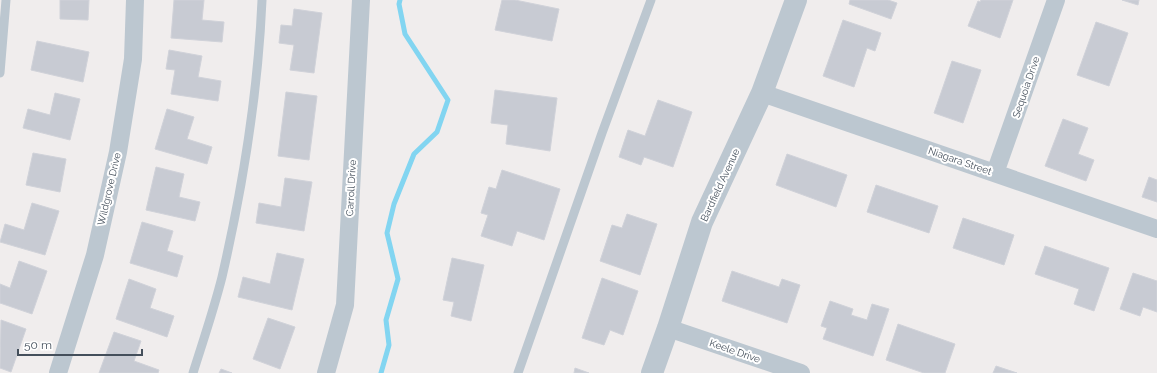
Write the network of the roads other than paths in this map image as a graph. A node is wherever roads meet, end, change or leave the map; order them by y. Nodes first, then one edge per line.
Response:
1 (6, 0) edge
2 (135, 0) edge
3 (262, 0) edge
4 (361, 0) edge
5 (651, 0) edge
6 (796, 0) edge
7 (1056, 0) edge
8 (0, 73) edge
9 (762, 93) junction
10 (995, 173) junction
11 (1157, 229) edge
12 (668, 328) junction
13 (58, 373) edge
14 (193, 373) edge
15 (326, 373) edge
16 (518, 373) edge
17 (652, 373) edge
18 (801, 373) edge

1 - 8 lane
2 - 13 street, Wildgrove Drive
3 - 14 lane
4 - 15 street, Carroll Drive
5 - 16 lane
6 - 9 street, Bardfield Avenue
7 - 10 street, Sequoia Drive
9 - 10 street, Niagara Street
9 - 12 street, Bardfield Avenue
10 - 11 street, Niagara Street
12 - 17 street, Bardfield Avenue
12 - 18 street, Keele Drive

